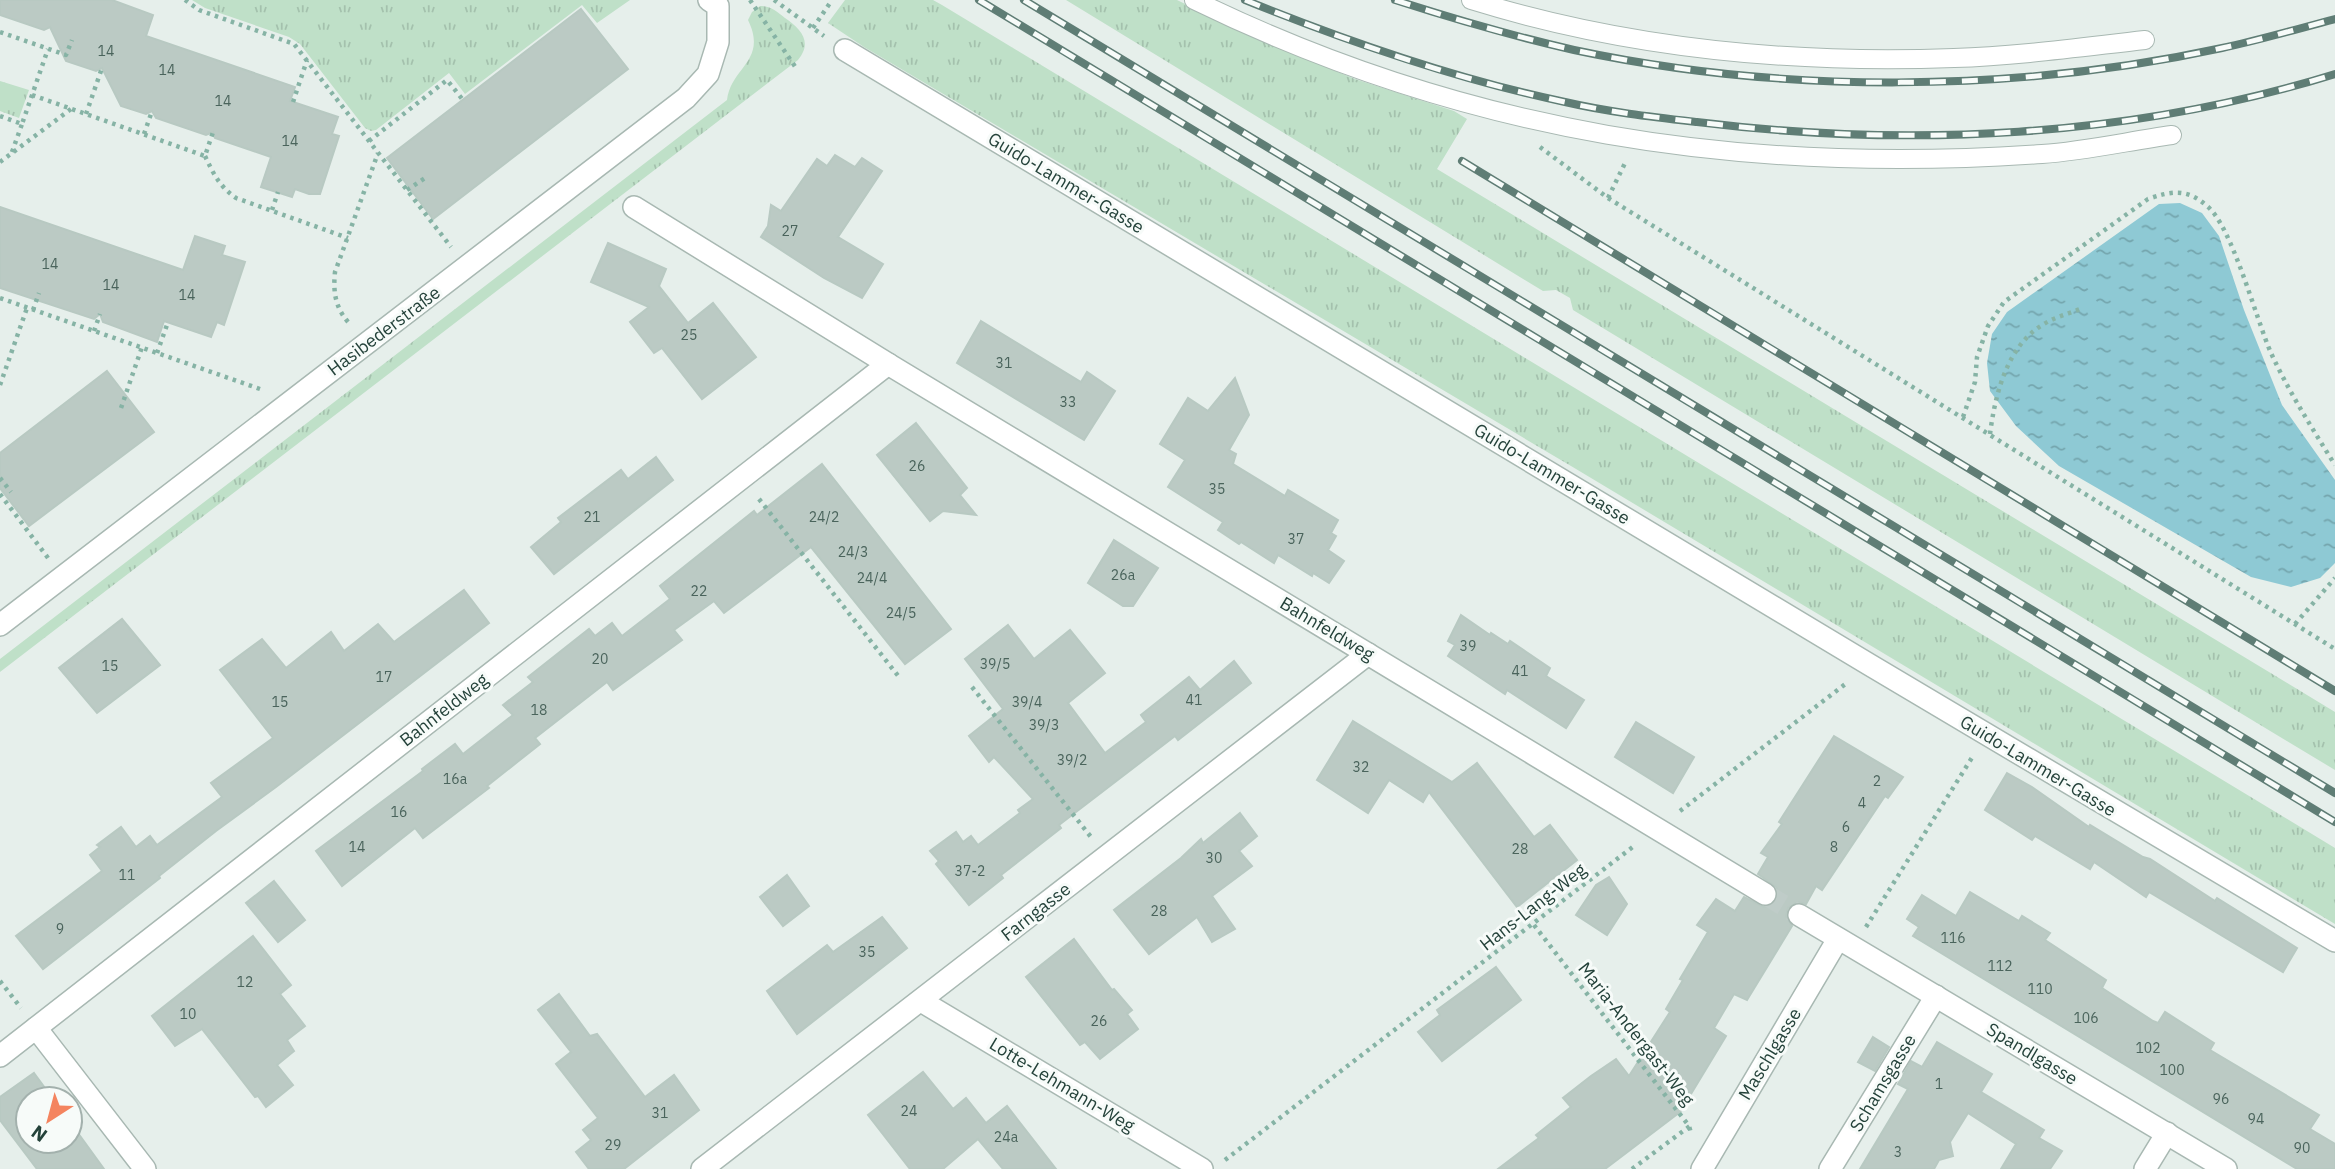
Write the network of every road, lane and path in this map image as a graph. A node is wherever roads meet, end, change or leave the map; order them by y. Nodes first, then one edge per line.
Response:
1 (185, 0) edge
2 (750, 0) edge
3 (774, 0) edge
4 (832, 0) edge
5 (1194, 0) edge
6 (1471, 0) edge
7 (714, 3) edge
8 (813, 28) junction
9 (0, 32) edge
10 (72, 40) dead end
11 (2145, 40) dead end
12 (48, 48) junction
13 (845, 50) joint
14 (307, 60) junction
15 (102, 68) dead end
16 (796, 68) dead end
17 (32, 95) junction
18 (463, 100) dead end
19 (293, 102) dead end
20 (71, 109) junction
21 (152, 111) dead end
22 (86, 114) junction
23 (0, 116) edge
24 (22, 124) junction
25 (213, 132) dead end
26 (144, 134) junction
27 (2172, 135) dead end
28 (369, 141) junction
29 (1636, 141) junction
30 (1535, 143) dead end
31 (378, 152) junction
32 (12, 153) junction
33 (205, 156) junction
34 (0, 162) edge
35 (425, 178) dead end
36 (407, 190) junction
37 (278, 192) dead end
38 (1608, 198) junction
39 (635, 207) dead end
40 (272, 210) junction
41 (348, 238) junction
42 (467, 267) junction
43 (39, 293) dead end
44 (0, 299) edge
45 (27, 308) junction
46 (2080, 309) dead end
47 (33, 310) junction
48 (100, 314) dead end
49 (168, 322) dead end
50 (348, 322) dead end
51 (94, 331) junction
52 (142, 347) junction
53 (157, 353) junction
54 (888, 364) junction
55 (0, 385) edge
56 (260, 388) dead end
57 (121, 408) dead end
58 (1963, 417) junction
59 (1990, 433) junction
60 (2335, 465) edge
61 (0, 478) edge
62 (742, 478) junction
63 (9, 490) dead end
64 (0, 494) edge
65 (63, 577) junction
66 (2335, 578) edge
67 (2295, 624) junction
68 (0, 625) edge
69 (2335, 649) edge
70 (1368, 654) junction
71 (1870, 665) junction
72 (899, 677) dead end
73 (972, 687) dead end
74 (1986, 734) junction
75 (1657, 828) junction
76 (1107, 858) junction
77 (1765, 894) tunnel mouth
78 (1799, 915) tunnel mouth
79 (1534, 925) junction
80 (2335, 941) edge
81 (1846, 943) junction
82 (1936, 996) junction
83 (921, 1001) junction
84 (36, 1028) junction
85 (0, 1056) edge
86 (1689, 1125) junction
87 (2167, 1133) junction
88 (1694, 1141) dead end
89 (1212, 1166) edge
90 (145, 1169) edge
91 (702, 1169) edge
92 (1632, 1169) edge
93 (1702, 1169) edge
94 (1830, 1169) edge
95 (2145, 1169) edge
96 (2227, 1169) edge

1 - 14 path
2 - 16 path
3 - 8 path
4 - 8 path
5 - 29 lane
6 - 11 lane
7 - 42 street, Hasibederstraße
8 - 13 path
9 - 12 path
10 - 12 path
12 - 17 path
13 - 71 street, Guido-Lammer-Gasse
14 - 19 path
14 - 28 path
15 - 22 path
17 - 20 path
17 - 24 path
18 - 28 path
20 - 22 path
20 - 32 path
21 - 26 path
22 - 26 path
23 - 24 path
24 - 32 path
25 - 33 path
26 - 33 path
27 - 29 lane
28 - 31 path
29 - 38 path
30 - 38 path
31 - 36 path
31 - 41 path
32 - 34 path
33 - 40 path
35 - 36 path
36 - 42 path
37 - 40 path
38 - 58 path
39 - 54 street, Bahnfeldweg
40 - 41 path
41 - 50 path
42 - 65 street, Hasibederstraße
43 - 47 path
44 - 45 path
45 - 47 path
45 - 55 path
46 - 59 path
47 - 51 path
48 - 51 path
49 - 53 path
51 - 52 path
52 - 53 path
52 - 57 path
53 - 56 path
54 - 62 street, Bahnfeldweg
54 - 70 street, Bahnfeldweg
58 - 59 path
58 - 60 path
59 - 67 path
61 - 63 path
62 - 72 path
62 - 84 street, Bahnfeldweg
64 - 65 path
65 - 68 street, Hasibederstraße
66 - 67 path
67 - 69 path
70 - 75 street, Bahnfeldweg
70 - 76 street, Farngasse
71 - 74 street, Guido-Lammer-Gasse
71 - 75 path, Hans-Lang-Weg
73 - 76 path
74 - 80 street, Guido-Lammer-Gasse
74 - 81 path
75 - 77 street, Bahnfeldweg
75 - 79 path, Hans-Lang-Weg
76 - 83 street, Farngasse
78 - 81 street
79 - 86 path, Maria-Andergast-Weg
79 - 89 path, Hans-Lang-Weg
81 - 82 street, Spandlgasse
81 - 93 street, Maschlgasse
82 - 87 street, Spandlgasse
82 - 94 street, Schamsgasse
83 - 89 street, Lotte-Lehmann-Weg
83 - 91 street, Farngasse
84 - 85 street, Bahnfeldweg
84 - 90 street
86 - 88 path, Maria-Andergast-Weg
86 - 92 path
87 - 95 street
87 - 96 street, Spandlgasse

